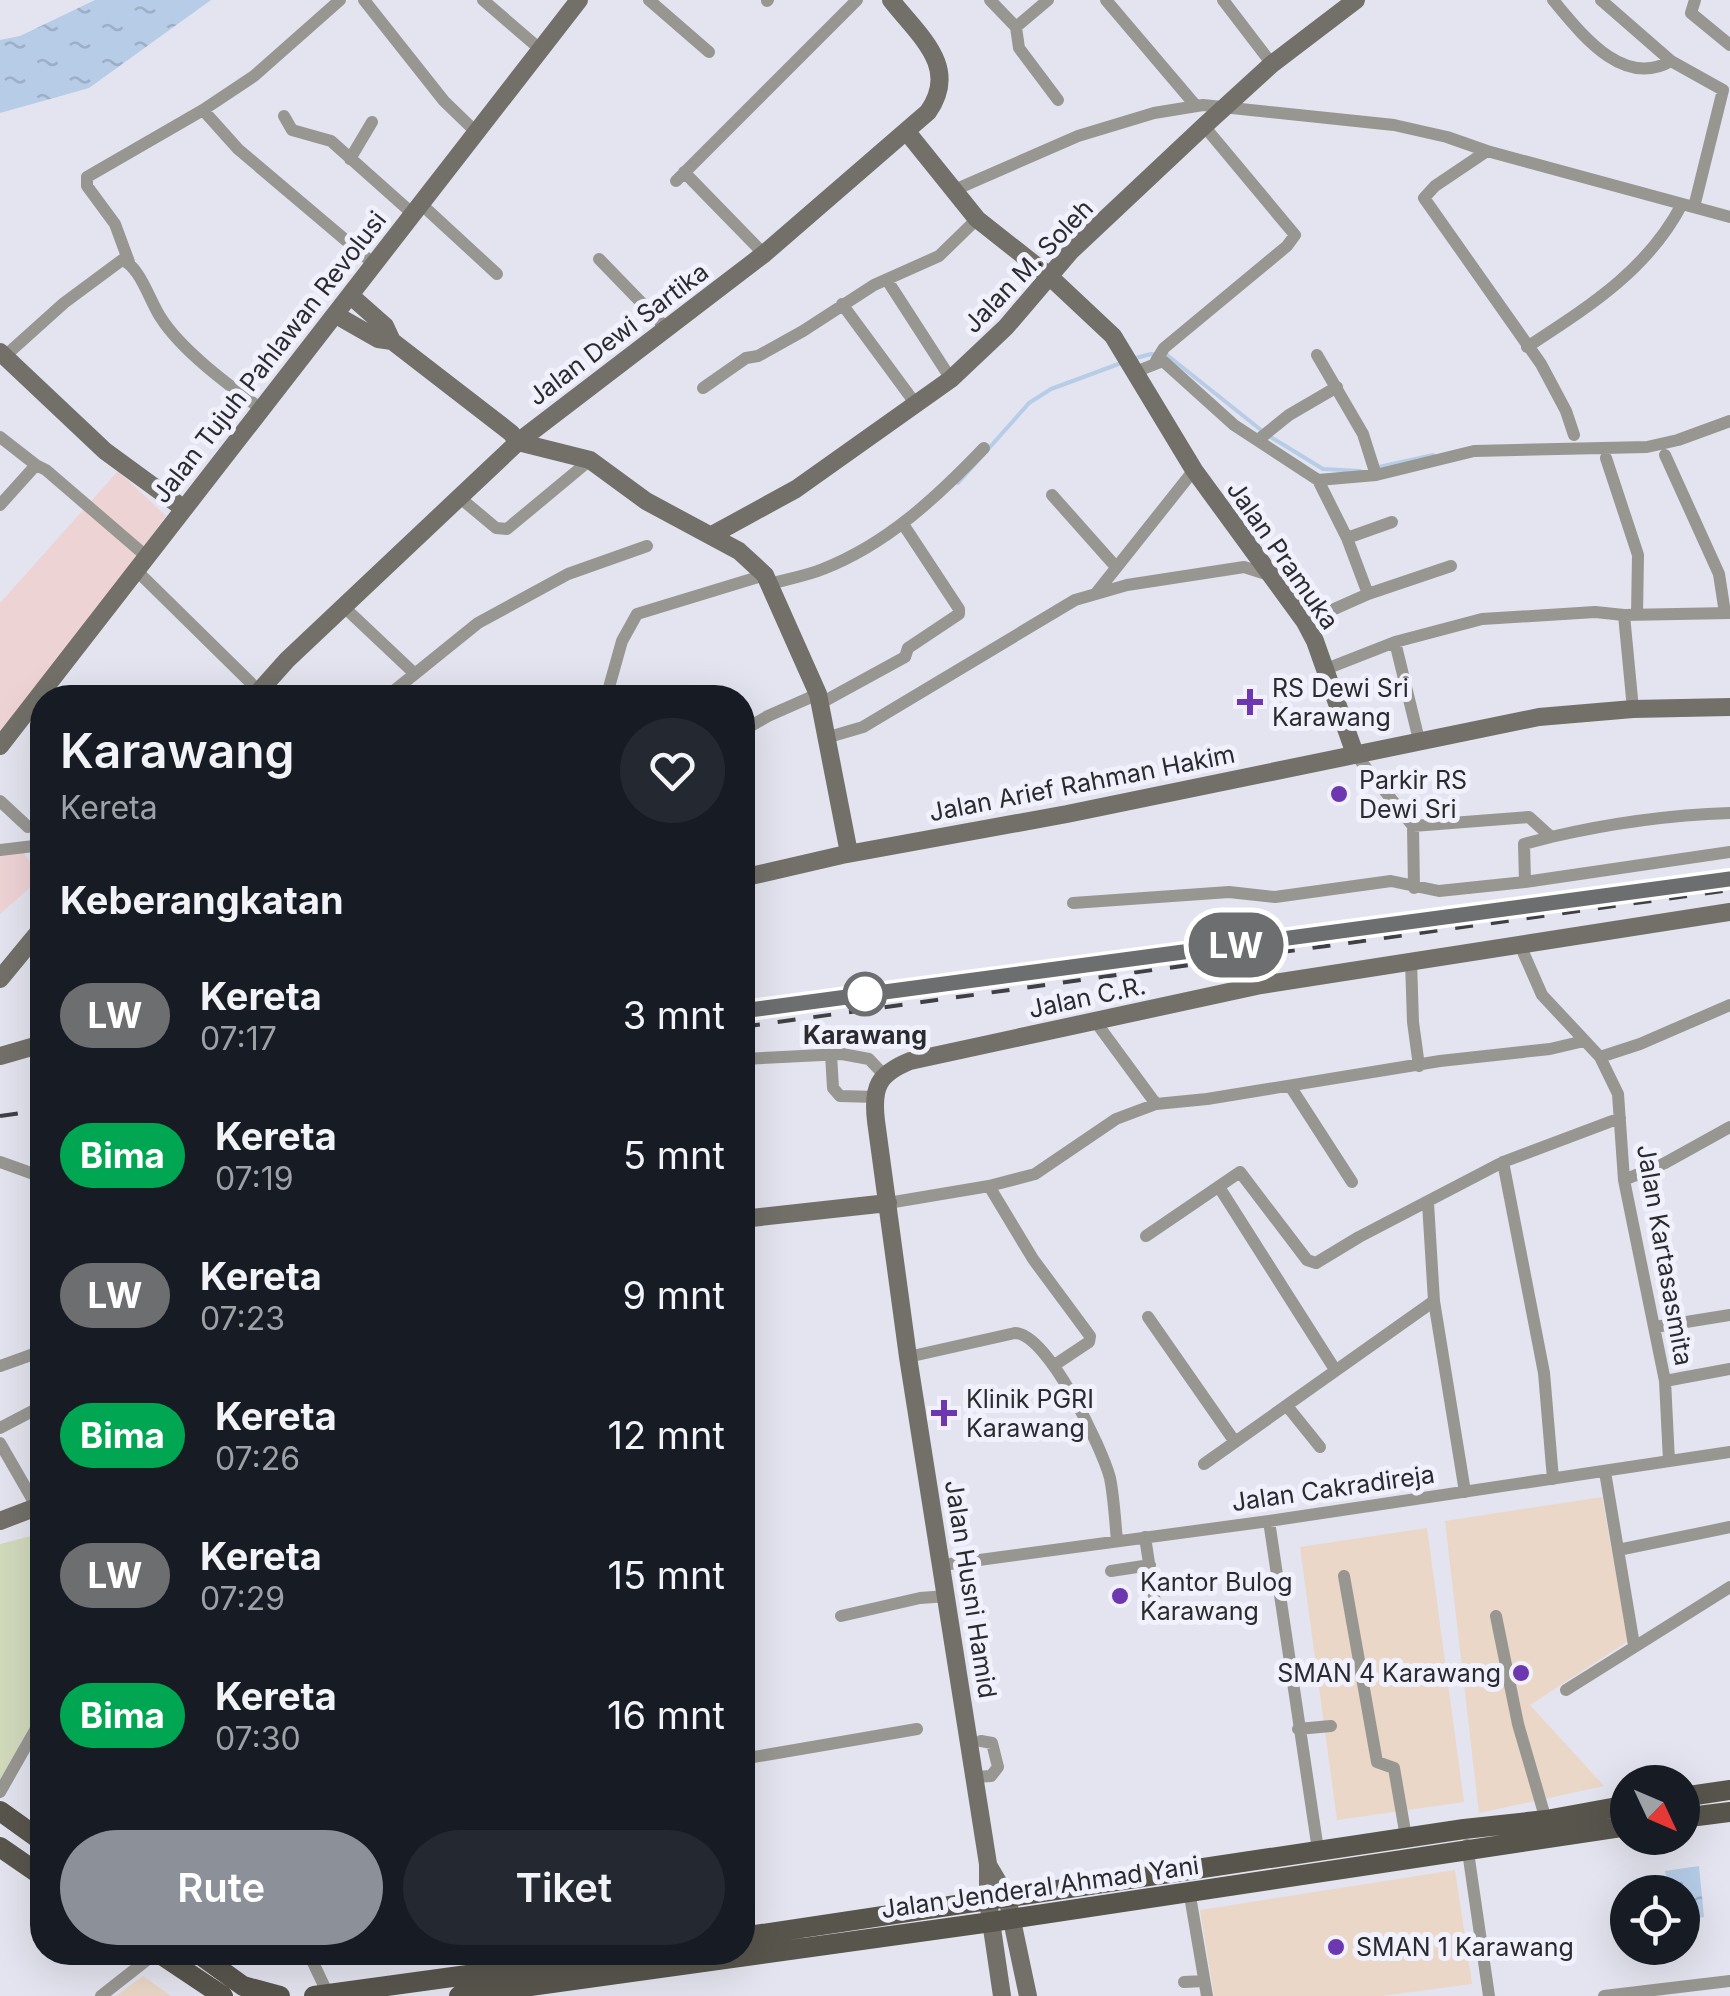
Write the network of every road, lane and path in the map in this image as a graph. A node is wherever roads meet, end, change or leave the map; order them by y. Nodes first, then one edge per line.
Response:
1 (340, 0) edge
2 (364, 0) edge
3 (482, 0) edge
4 (579, 0) edge
5 (648, 0) edge
6 (857, 0) edge
7 (891, 0) edge
8 (990, 0) edge
9 (1048, 0) edge
10 (1125, 0) edge
11 (1223, 0) edge
12 (1356, 0) edge
13 (1553, 0) edge
14 (1601, 0) edge
15 (1695, 0) edge
16 (1110, 5) edge
17 (1334, 6) edge
18 (1016, 27) junction
19 (1730, 45) edge
20 (541, 50) junction
21 (709, 52) dead end
22 (1671, 61) junction
23 (1272, 64) junction
24 (1058, 100) dead end
25 (1196, 106) junction
26 (1224, 109) junction
27 (203, 110) junction
28 (284, 116) dead end
29 (372, 122) dead end
30 (1204, 126) junction
31 (476, 132) junction
32 (907, 132) junction
33 (1486, 151) junction
34 (350, 158) junction
35 (952, 191) junction
36 (1688, 206) junction
37 (417, 209) junction
38 (1730, 216) edge
39 (977, 219) junction
40 (764, 254) junction
41 (600, 260) dead end
42 (129, 262) junction
43 (375, 264) junction
44 (496, 274) dead end
45 (1048, 275) junction
46 (887, 280) junction
47 (351, 296) junction
48 (842, 304) junction
49 (336, 314) junction
50 (666, 328) junction
51 (392, 340) junction
52 (1527, 346) junction
53 (3, 354) edge
54 (1317, 355) dead end
55 (1159, 356) junction
56 (1129, 362) junction
57 (951, 379) junction
58 (1336, 387) junction
59 (703, 388) dead end
60 (915, 403) junction
61 (261, 409) junction
62 (1730, 421) edge
63 (1574, 435) dead end
64 (1262, 436) junction
65 (0, 437) edge
66 (518, 442) junction
67 (984, 448) dead end
68 (1665, 455) dead end
69 (1606, 458) dead end
70 (590, 460) junction
71 (36, 466) junction
72 (1194, 470) junction
73 (1375, 471) junction
74 (1318, 480) junction
75 (1052, 495) dead end
76 (460, 497) junction
77 (0, 505) edge
78 (183, 508) junction
79 (1392, 522) dead end
80 (903, 524) junction
81 (712, 534) junction
82 (1346, 538) junction
83 (1244, 543) junction
84 (647, 546) dead end
85 (141, 563) junction
86 (1116, 566) junction
87 (1451, 566) dead end
88 (1244, 567) junction
89 (1269, 575) junction
90 (768, 580) junction
91 (1096, 592) junction
92 (1368, 594) junction
93 (344, 607) junction
94 (1728, 613) edge
95 (1630, 615) junction
96 (1305, 622) junction
97 (1395, 642) junction
98 (1326, 669) junction
99 (415, 674) junction
100 (46, 685) edge
101 (247, 685) edge
102 (264, 685) edge
103 (401, 685) edge
104 (610, 685) edge
105 (820, 699) junction
106 (30, 705) edge
107 (1730, 707) edge
108 (1633, 709) junction
109 (755, 724) edge
110 (829, 737) junction
111 (1418, 740) junction
112 (2, 741) edge
113 (1355, 754) junction
114 (0, 801) edge
115 (1730, 813) edge
116 (1412, 826) junction
117 (28, 827) dead end
118 (1551, 836) junction
119 (30, 847) edge
120 (0, 850) edge
121 (1730, 852) edge
122 (849, 853) junction
123 (755, 875) edge
124 (1525, 882) junction
125 (1414, 888) junction
126 (1073, 903) dead end
127 (1730, 912) edge
128 (30, 943) edge
129 (1520, 945) junction
130 (1410, 961) junction
131 (0, 979) edge
132 (1730, 1005) edge
133 (1095, 1021) junction
134 (1584, 1041) junction
135 (30, 1046) edge
136 (4, 1051) edge
137 (831, 1054) junction
138 (755, 1057) edge
139 (1600, 1057) junction
140 (1418, 1066) junction
141 (884, 1074) junction
142 (1290, 1086) junction
143 (876, 1097) junction
144 (1156, 1104) junction
145 (1620, 1118) junction
146 (1730, 1128) edge
147 (0, 1162) edge
148 (1504, 1162) junction
149 (30, 1173) edge
150 (1624, 1180) junction
151 (1352, 1182) dead end
152 (989, 1186) junction
153 (1219, 1187) junction
154 (888, 1203) junction
155 (1428, 1203) junction
156 (755, 1218) edge
157 (1146, 1236) dead end
158 (1434, 1300) junction
159 (1730, 1315) edge
160 (1148, 1317) dead end
161 (1655, 1328) junction
162 (30, 1355) edge
163 (908, 1356) junction
164 (1056, 1364) junction
165 (0, 1366) edge
166 (1334, 1368) junction
167 (1730, 1369) edge
168 (1666, 1381) junction
169 (1287, 1406) junction
170 (30, 1412) edge
171 (0, 1428) edge
172 (0, 1442) edge
173 (1235, 1442) junction
174 (1320, 1447) dead end
175 (1730, 1452) edge
176 (1668, 1460) junction
177 (1204, 1464) dead end
178 (1605, 1472) junction
179 (1553, 1478) junction
180 (30, 1491) edge
181 (1465, 1492) junction
182 (30, 1512) edge
183 (0, 1521) edge
184 (1269, 1521) junction
185 (1730, 1526) edge
186 (1145, 1536) junction
187 (1117, 1540) junction
188 (1618, 1550) junction
189 (1150, 1564) junction
190 (942, 1566) junction
191 (1111, 1571) dead end
192 (1344, 1576) dead end
193 (1730, 1586) edge
194 (948, 1596) junction
195 (841, 1616) dead end
196 (1157, 1616) dead end
197 (1496, 1616) dead end
198 (1634, 1644) junction
199 (1566, 1690) dead end
200 (1331, 1726) dead end
201 (917, 1728) dead end
202 (1298, 1729) junction
203 (30, 1739) edge
204 (981, 1741) dead end
205 (755, 1757) edge
206 (975, 1777) junction
207 (1730, 1790) edge
208 (0, 1792) edge
209 (1700, 1794) edge
210 (1610, 1808) edge
211 (0, 1810) edge
212 (1730, 1812) edge
213 (1700, 1816) edge
214 (1546, 1820) junction
215 (1610, 1827) edge
216 (30, 1831) edge
217 (1406, 1838) junction
218 (1466, 1839) junction
219 (0, 1847) edge
220 (1318, 1850) junction
221 (30, 1868) edge
222 (1189, 1890) junction
223 (1000, 1909) junction
224 (755, 1936) edge
225 (755, 1949) edge
226 (140, 1965) edge
227 (176, 1965) edge
228 (214, 1965) edge
229 (312, 1965) edge
230 (520, 1965) edge
231 (590, 1965) edge
232 (1204, 1981) junction
233 (1730, 1981) edge
234 (1184, 1982) dead end
235 (1706, 1990) edge
236 (321, 1995) edge
237 (101, 1996) edge
238 (223, 1996) edge
239 (280, 1996) edge
240 (459, 1996) edge
241 (1002, 1996) edge
242 (1028, 1996) edge
243 (1207, 1996) edge
244 (1489, 1996) edge
245 (1604, 1996) edge

1 - 27 street
2 - 31 street
3 - 20 street
4 - 20 street, Jalan Tujuh Pahlawan Revolusi
5 - 21 street
6 - 40 street
7 - 32 street, Jalan Dewi Sartika
8 - 18 street
9 - 18 street
10 - 16 street
11 - 23 street
12 - 17 street, Jalan M. Soleh
13 - 22 street
14 - 22 street
15 - 19 street
16 - 25 street
17 - 23 street, Jalan M. Soleh
18 - 24 street
20 - 31 street, Jalan Tujuh Pahlawan Revolusi
22 - 36 street
23 - 26 street, Jalan M. Soleh
25 - 26 street
25 - 35 street
26 - 30 street, Jalan M. Soleh
26 - 33 street
27 - 42 street
27 - 43 street
28 - 34 street
29 - 34 street
30 - 45 street, Jalan M. Soleh
30 - 55 street
31 - 37 street, Jalan Tujuh Pahlawan Revolusi
32 - 35 street, Jalan Pramuka
32 - 40 street, Jalan Dewi Sartika
33 - 36 street
33 - 52 street
34 - 37 street
35 - 39 street, Jalan Pramuka
36 - 38 street
36 - 52 street
37 - 43 street, Jalan Tujuh Pahlawan Revolusi
37 - 44 street
39 - 45 street, Jalan Pramuka
39 - 46 street
40 - 50 street, Jalan Dewi Sartika
41 - 50 street
42 - 53 street
42 - 61 street
43 - 47 street, Jalan Tujuh Pahlawan Revolusi
45 - 56 street, Jalan Pramuka
45 - 57 street, Jalan M. Soleh
46 - 48 street
46 - 57 street
47 - 49 street, Jalan Tujuh Pahlawan Revolusi
47 - 51 street
48 - 59 street
48 - 60 street
49 - 51 street
49 - 61 street, Jalan Tujuh Pahlawan Revolusi
50 - 66 street, Jalan Dewi Sartika
51 - 66 street
52 - 63 street
53 - 78 street
54 - 58 street
55 - 56 street
55 - 64 street
56 - 72 street, Jalan Pramuka
57 - 60 street, Jalan M. Soleh
58 - 64 street
58 - 73 street
60 - 81 street, Jalan M. Soleh
61 - 78 street, Jalan Tujuh Pahlawan Revolusi
62 - 73 street
64 - 74 street
65 - 71 street
66 - 70 street
66 - 76 street, Jalan Dewi Sartika
67 - 80 street
68 - 94 street
69 - 95 street
70 - 76 street
70 - 81 street
71 - 77 street
71 - 85 street
72 - 83 street, Jalan Pramuka
72 - 86 street
73 - 74 street
74 - 82 street
75 - 86 street
76 - 93 street, Jalan Dewi Sartika
78 - 85 street, Jalan Tujuh Pahlawan Revolusi
79 - 82 street
80 - 90 street
80 - 105 street
81 - 90 street
82 - 92 street
83 - 88 street
83 - 89 street, Jalan Pramuka
84 - 99 street
85 - 100 street, Jalan Tujuh Pahlawan Revolusi
85 - 101 street
86 - 91 street
87 - 92 street
88 - 89 street
88 - 91 street
89 - 96 street, Jalan Pramuka
90 - 104 street
90 - 105 street
91 - 110 street
92 - 96 street
93 - 99 street
93 - 102 street, Jalan Dewi Sartika
94 - 95 street
95 - 97 street
95 - 108 street
96 - 98 street, Jalan Pramuka
97 - 98 street
97 - 111 street
98 - 113 street, Jalan Pramuka
99 - 103 street
105 - 109 street
105 - 110 street
106 - 112 street, Jalan Tujuh Pahlawan Revolusi
107 - 108 street, Jalan Arief Rahman Hakim
108 - 111 street, Jalan Arief Rahman Hakim
110 - 122 street
111 - 113 street, Jalan Arief Rahman Hakim
113 - 116 street, Jalan Pramuka
113 - 122 street, Jalan Arief Rahman Hakim
114 - 117 street
115 - 118 street
116 - 118 street
116 - 125 street
118 - 124 street
119 - 120 street
121 - 124 street
122 - 123 street, Jalan Arief Rahman Hakim
124 - 125 street
125 - 126 street
127 - 129 street, Jalan C.R.
128 - 131 street
129 - 130 street, Jalan C.R.
129 - 134 street
130 - 133 street, Jalan C.R.
130 - 140 street
132 - 139 street
133 - 141 street, Jalan C.R.
133 - 144 street
134 - 139 street
134 - 140 street
135 - 136 street
137 - 138 street
137 - 141 street
137 - 143 street
139 - 145 street, Jalan Kartasasmita
140 - 142 street
141 - 143 street
142 - 144 street
142 - 151 street
143 - 154 street
144 - 152 street
145 - 148 street
145 - 150 street, Jalan Kartasasmita
146 - 150 street
147 - 149 street
148 - 155 street
148 - 179 street
150 - 161 street, Jalan Kartasasmita
152 - 154 street
152 - 164 street
153 - 155 street
153 - 157 street
153 - 166 street
154 - 156 street
154 - 163 street, Jalan Husni Hamid
155 - 158 street
158 - 166 street
158 - 181 street
159 - 161 street
160 - 173 street
161 - 168 street, Jalan Kartasasmita
162 - 165 street
163 - 164 street
163 - 190 street, Jalan Husni Hamid
164 - 187 street
166 - 169 street
167 - 168 street
168 - 176 street, Jalan Kartasasmita
169 - 173 street
169 - 174 street
170 - 171 street
172 - 180 street
173 - 177 street
175 - 176 street, Jalan Cakradireja
176 - 178 street, Jalan Cakradireja
178 - 179 street, Jalan Cakradireja
178 - 188 street
179 - 181 street, Jalan Cakradireja
181 - 184 street, Jalan Cakradireja
182 - 183 street
184 - 186 street, Jalan Cakradireja
184 - 202 street
185 - 188 street
186 - 187 street, Jalan Cakradireja
186 - 189 street
187 - 190 street, Jalan Cakradireja
188 - 198 street
189 - 191 street
189 - 196 street
190 - 194 street, Jalan Husni Hamid
192 - 217 street
193 - 198 street
194 - 195 street
194 - 206 street, Jalan Husni Hamid
197 - 214 street
198 - 199 street
200 - 202 street
201 - 205 street
202 - 220 street
203 - 208 street
204 - 206 street
206 - 223 street, Jalan Husni Hamid
207 - 209 main road
210 - 214 main road, Jalan Jenderal Ahmad Yani
211 - 216 main road
212 - 213 main road
214 - 218 main road, Jalan Jenderal Ahmad Yani
215 - 218 main road, Jalan Jenderal Ahmad Yani
217 - 218 main road, Jalan Jenderal Ahmad Yani
217 - 220 main road, Jalan Jenderal Ahmad Yani
218 - 222 main road, Jalan Jenderal Ahmad Yani
218 - 244 street
219 - 221 main road
220 - 223 main road, Jalan Jenderal Ahmad Yani
222 - 223 main road, Jalan Jenderal Ahmad Yani
222 - 232 street
223 - 224 main road, Jalan Jenderal Ahmad Yani
223 - 225 main road, Jalan Jenderal Ahmad Yani
223 - 241 street
223 - 242 street
226 - 237 street
227 - 238 main road
228 - 239 main road
229 - 236 street
230 - 236 main road, Jalan Jenderal Ahmad Yani
231 - 240 main road, Jalan Jenderal Ahmad Yani
232 - 234 street
232 - 243 street
233 - 235 street
235 - 245 street

